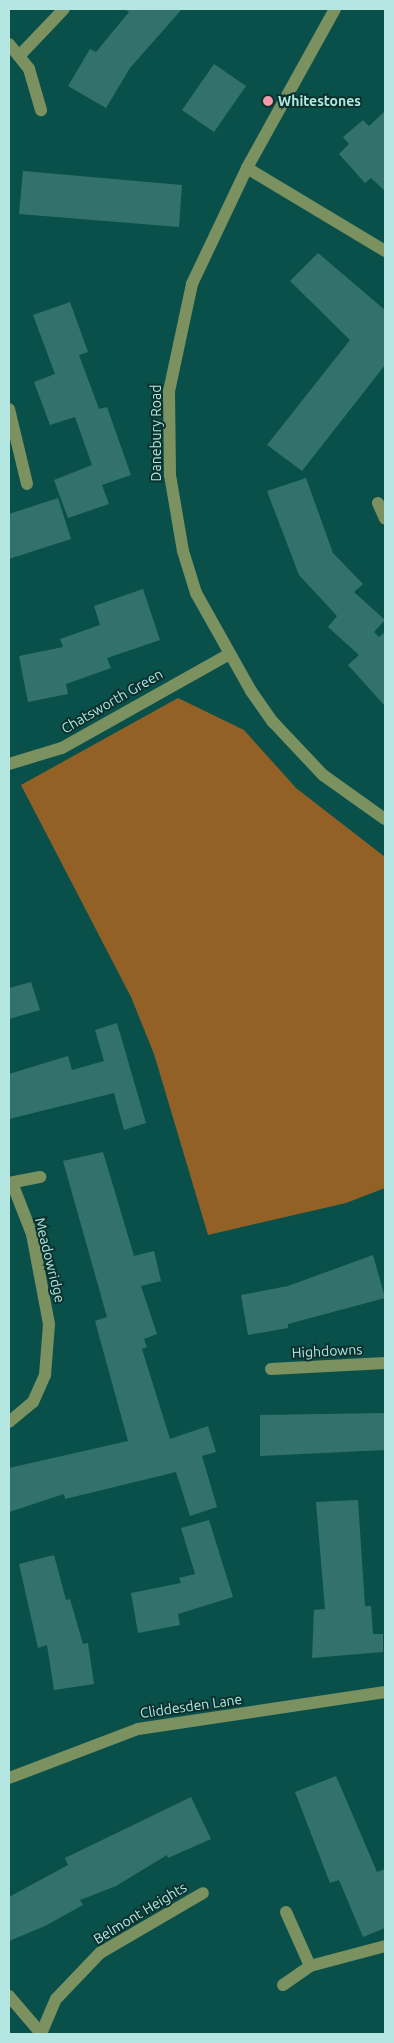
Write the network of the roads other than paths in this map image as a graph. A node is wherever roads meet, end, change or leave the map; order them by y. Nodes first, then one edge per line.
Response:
1 (64, 9) edge
2 (335, 9) edge
3 (9, 44) edge
4 (21, 54) junction
5 (41, 110) dead end
6 (248, 168) junction
7 (385, 251) edge
8 (9, 409) edge
9 (12, 441) edge
10 (27, 484) dead end
11 (378, 503) dead end
12 (385, 518) edge
13 (228, 655) junction
14 (9, 764) edge
15 (385, 819) edge
16 (40, 1177) dead end
17 (10, 1183) edge
18 (385, 1363) edge
19 (271, 1369) dead end
20 (9, 1422) edge
21 (385, 1692) edge
22 (9, 1778) edge
23 (203, 1892) dead end
24 (286, 1912) dead end
25 (385, 1946) edge
26 (310, 1966) junction
27 (283, 1985) dead end
28 (9, 1996) edge
29 (40, 2033) edge

1 - 4 street
2 - 6 street, Danebury Road
3 - 4 street
4 - 5 street
6 - 7 street
6 - 13 street, Danebury Road
8 - 9 street
9 - 10 street
11 - 12 street
13 - 14 street, Chatsworth Green
13 - 15 street, Danebury Road
16 - 17 street, Meadowridge
17 - 20 street, Meadowridge
18 - 19 street, Highdowns
21 - 22 street, Cliddesden Lane
23 - 29 street, Belmont Heights
24 - 26 street
25 - 26 street
26 - 27 street
28 - 29 street, Belmont Heights

